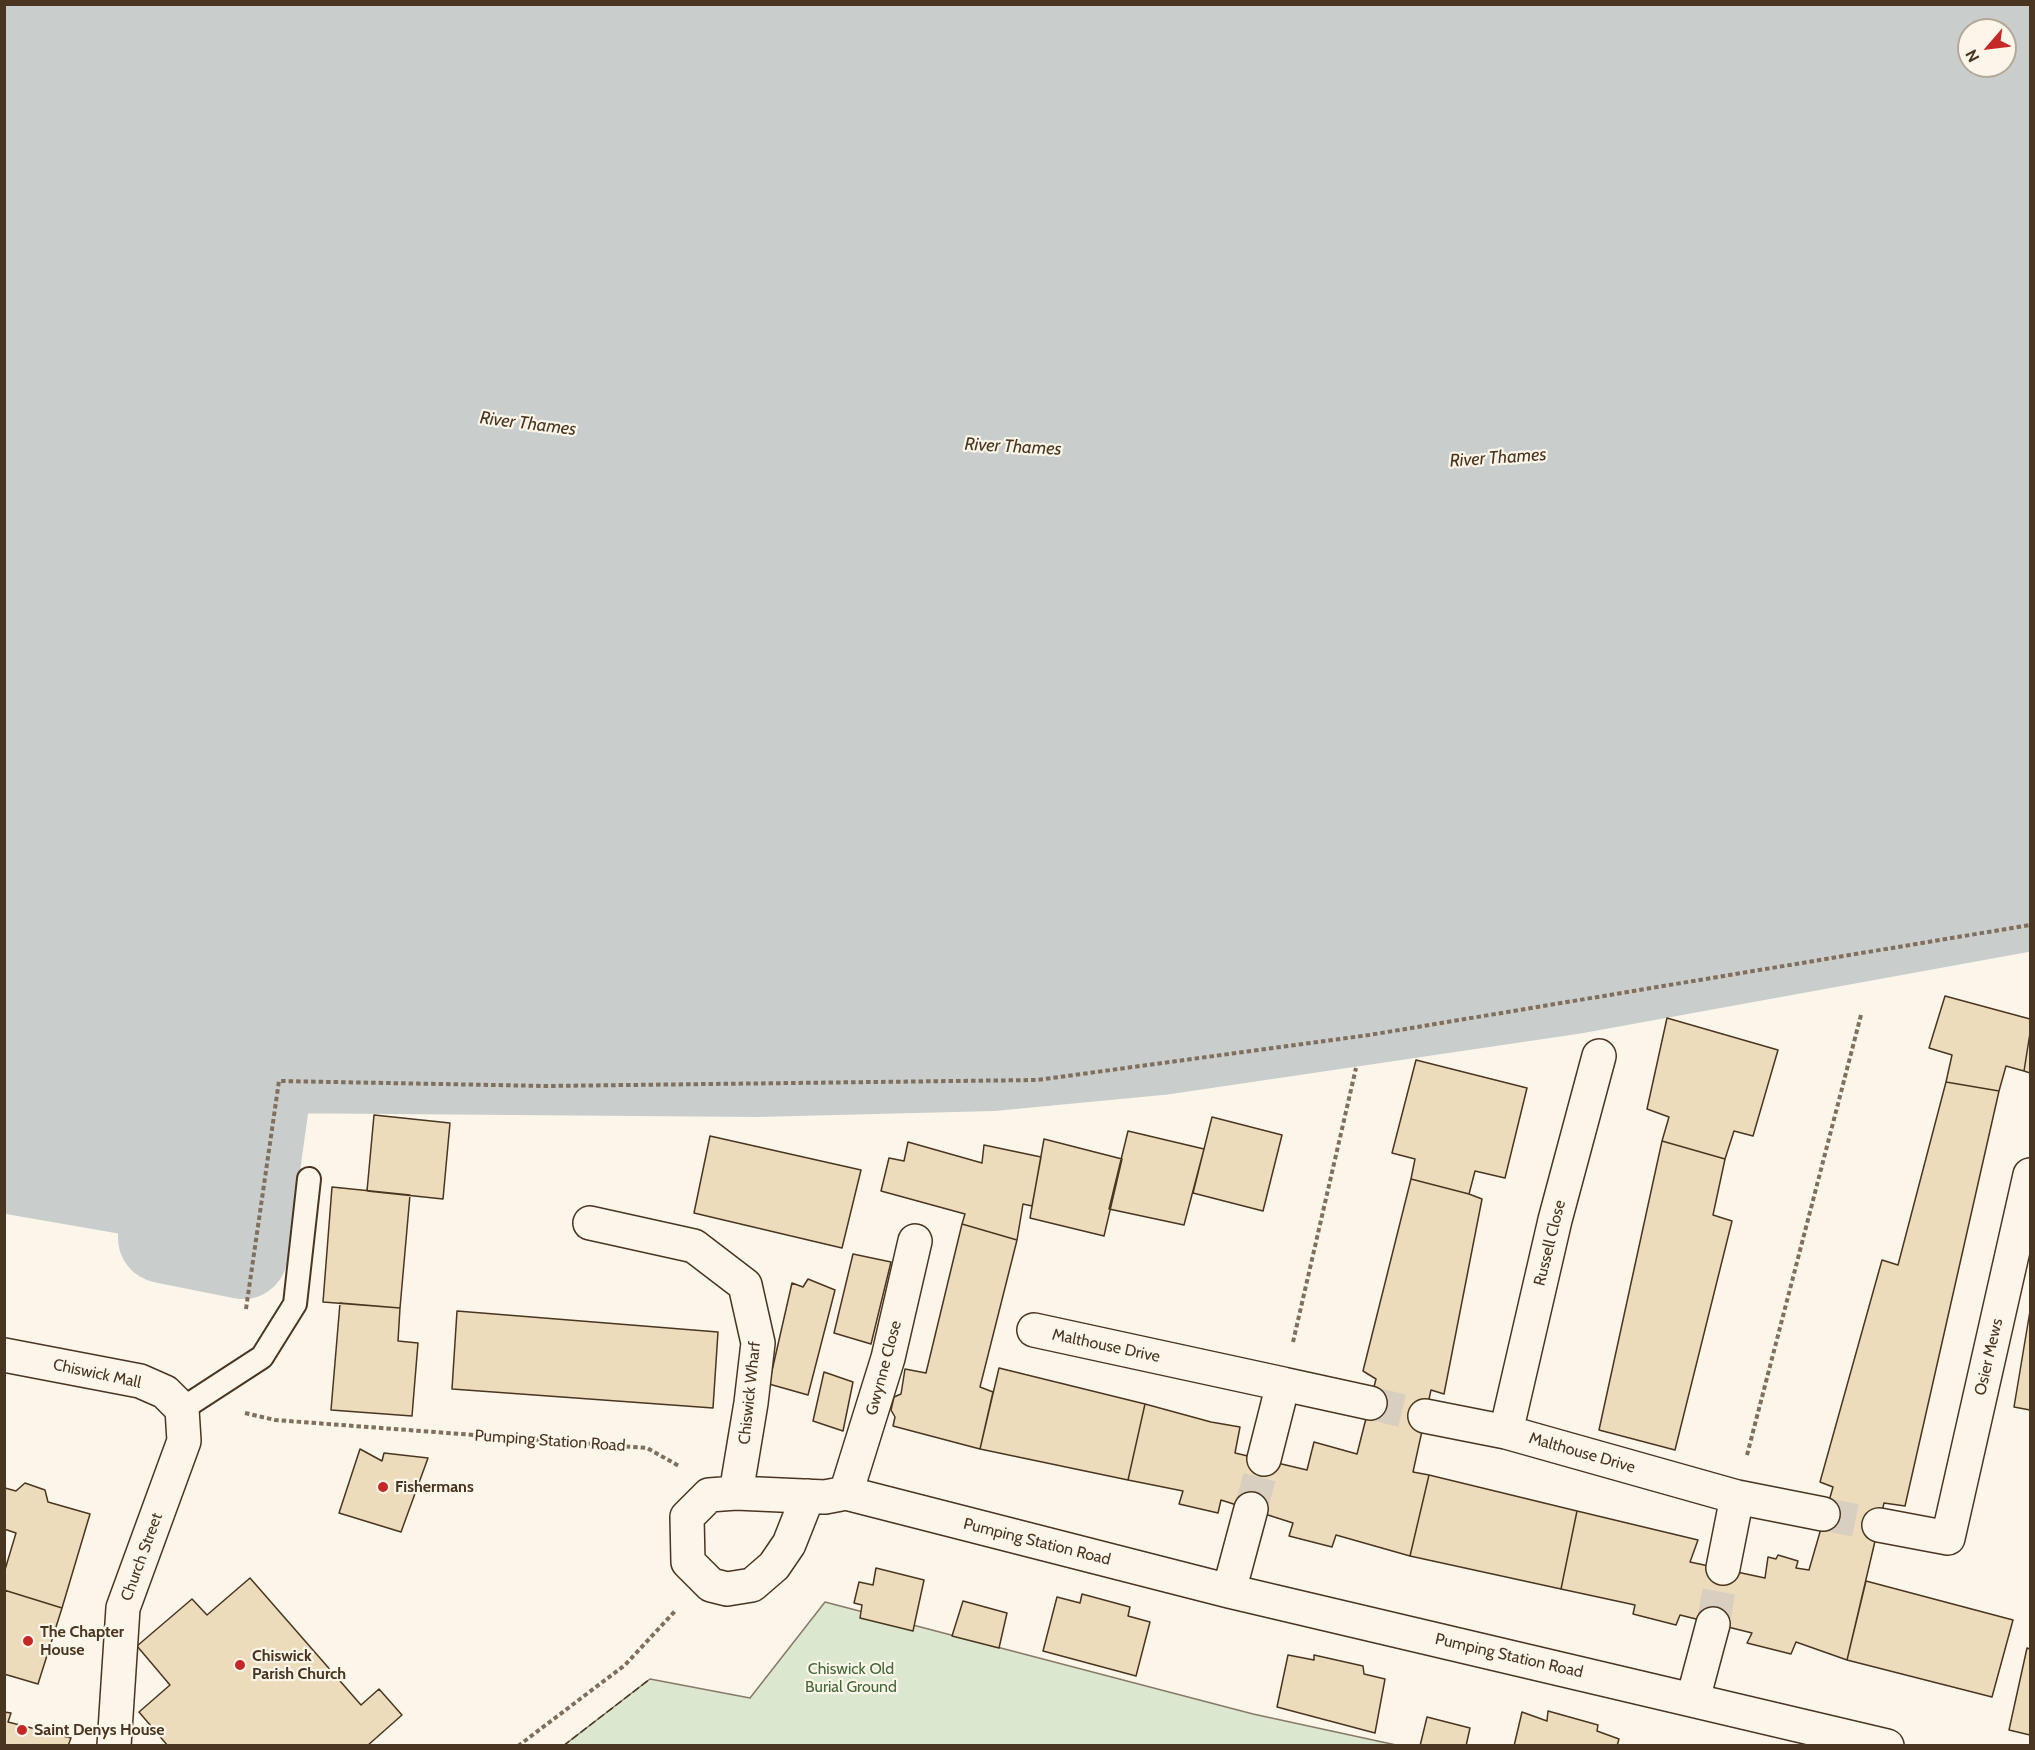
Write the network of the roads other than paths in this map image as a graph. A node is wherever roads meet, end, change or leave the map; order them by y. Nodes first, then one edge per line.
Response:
1 (1599, 1056) dead end
2 (2031, 1175) edge
3 (309, 1179) dead end
4 (590, 1223) dead end
5 (915, 1241) dead end
6 (1034, 1330) dead end
7 (4, 1355) edge
8 (1283, 1384) junction
9 (1370, 1402) tunnel mouth
10 (182, 1409) junction
11 (1425, 1416) tunnel mouth
12 (1506, 1432) junction
13 (1264, 1459) tunnel mouth
14 (736, 1493) junction
15 (846, 1493) junction
16 (808, 1496) junction
17 (1737, 1497) junction
18 (1251, 1509) tunnel mouth
19 (1823, 1514) tunnel mouth
20 (1879, 1525) tunnel mouth
21 (1723, 1568) tunnel mouth
22 (1229, 1591) junction
23 (1713, 1624) tunnel mouth
24 (1693, 1699) junction
25 (114, 1746) edge
26 (1887, 1746) edge

1 - 12 street, Russell Close
2 - 20 street, Osier Mews
3 - 10 lane
4 - 14 street, Chiswick Wharf
5 - 15 street, Gwynne Close
6 - 8 street, Malthouse Drive
7 - 10 street, Chiswick Mall
8 - 9 street, Malthouse Drive
8 - 13 street
10 - 25 street, Church Street
11 - 12 street, Malthouse Drive
12 - 17 street, Malthouse Drive
14 - 16 street, Pumping Station Road
14 - 16 street
15 - 16 street, Pumping Station Road
15 - 22 street, Pumping Station Road
17 - 19 street, Malthouse Drive
17 - 21 street
18 - 22 street
22 - 24 street, Pumping Station Road
23 - 24 street
24 - 26 street, Pumping Station Road

